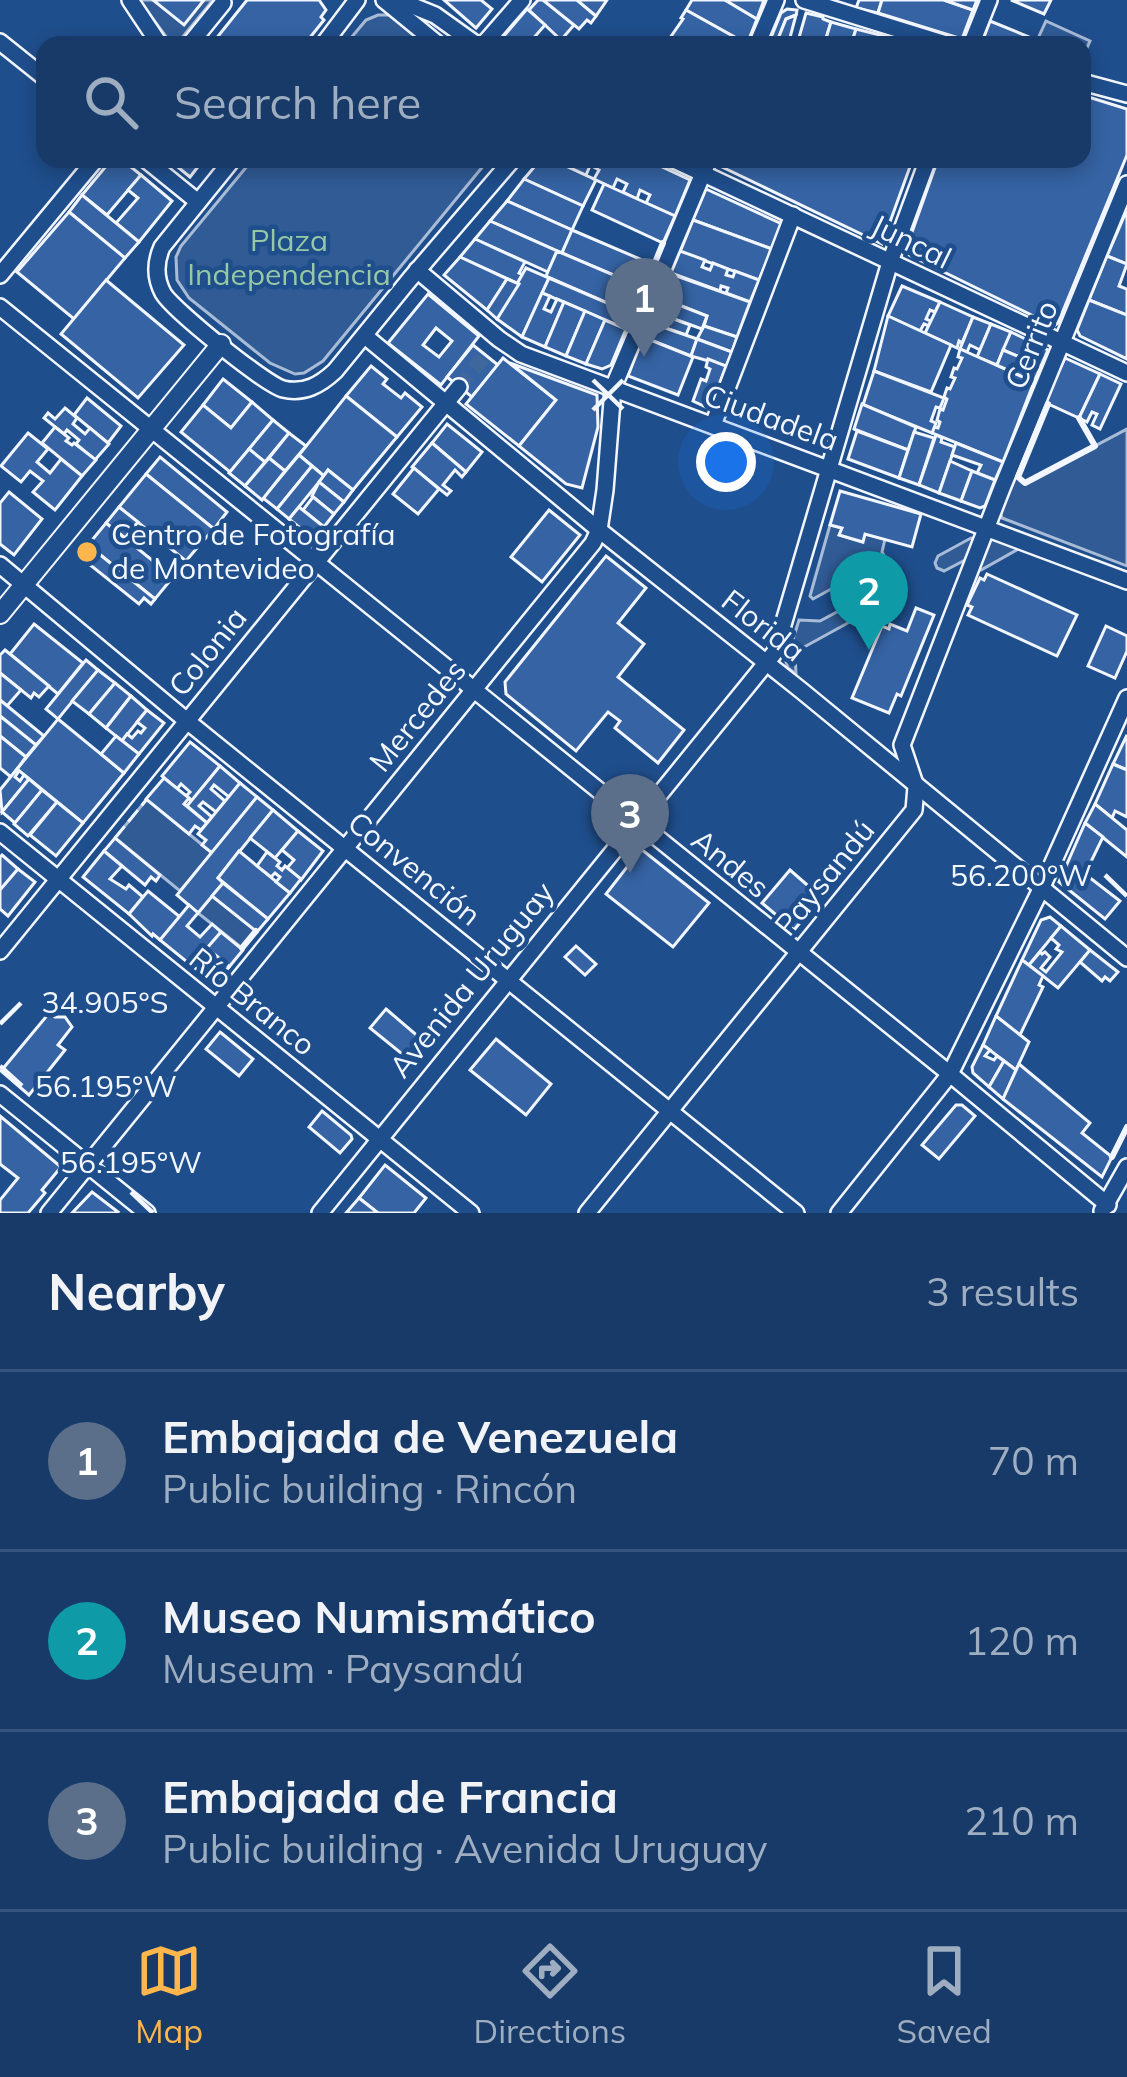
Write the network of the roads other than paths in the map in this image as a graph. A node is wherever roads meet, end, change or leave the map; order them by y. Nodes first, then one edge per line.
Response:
1 (130, 0) edge
2 (357, 0) edge
3 (384, 0) edge
4 (398, 0) edge
5 (522, 0) edge
6 (776, 0) edge
7 (805, 0) edge
8 (989, 0) edge
9 (223, 3) edge
10 (154, 36) edge
11 (196, 36) edge
12 (329, 36) edge
13 (428, 36) edge
14 (467, 36) edge
15 (488, 36) edge
16 (761, 36) edge
17 (921, 36) edge
18 (975, 36) edge
19 (0, 42) edge
20 (36, 71) edge
21 (1091, 84) edge
22 (1127, 94) edge
23 (88, 168) edge
24 (156, 168) edge
25 (226, 168) edge
26 (505, 168) edge
27 (705, 168) edge
28 (710, 168) edge
29 (925, 168) edge
30 (1127, 184) edge
31 (198, 202) junction
32 (794, 215) junction
33 (890, 262) junction
34 (418, 270) junction
35 (0, 275) edge
36 (0, 307) edge
37 (365, 336) junction
38 (499, 340) junction
39 (220, 344) junction
40 (1061, 344) junction
41 (486, 355) tunnel mouth
42 (1127, 374) edge
43 (459, 388) tunnel mouth
44 (613, 388) junction
45 (447, 403) junction
46 (713, 425) junction
47 (152, 429) junction
48 (830, 469) junction
49 (988, 527) junction
50 (598, 530) junction
51 (316, 562) junction
52 (0, 566) edge
53 (1127, 580) edge
54 (24, 584) junction
55 (0, 614) edge
56 (766, 663) junction
57 (474, 690) junction
58 (1127, 698) edge
59 (187, 721) junction
60 (916, 787) junction
61 (635, 822) junction
62 (0, 832) edge
63 (345, 848) junction
64 (58, 879) junction
65 (1042, 887) junction
66 (0, 951) edge
67 (798, 954) junction
68 (1127, 958) edge
69 (507, 980) junction
70 (217, 1008) junction
71 (950, 1074) junction
72 (0, 1094) edge
73 (670, 1110) junction
74 (379, 1138) junction
75 (88, 1165) junction
76 (1127, 1167) edge
77 (1104, 1209) edge
78 (49, 1213) edge
79 (147, 1213) edge
80 (320, 1213) edge
81 (471, 1213) edge
82 (587, 1213) edge
83 (796, 1213) edge
84 (839, 1213) edge

1 - 10 street
2 - 12 street
3 - 13 street
4 - 14 street
5 - 15 street
6 - 16 street
7 - 17 street
8 - 18 street
9 - 11 street
19 - 20 street
21 - 22 street
23 - 35 street
24 - 31 street
25 - 31 street
26 - 34 street
27 - 44 street, Mercedes
28 - 32 street, Juncal
29 - 33 street, Avenida Uruguay
30 - 40 street, Cerrito
31 - 39 street
32 - 33 street, Juncal
32 - 46 street
33 - 40 street, Juncal
33 - 48 street, Avenida Uruguay
34 - 37 street
34 - 38 street, Ciudadela
36 - 47 street, Andes
37 - 39 street
37 - 45 street, Florida
38 - 41 street
38 - 44 street, Ciudadela
39 - 47 main road
40 - 42 street, Juncal
40 - 49 street, Cerrito
43 - 45 street, Colonia
44 - 46 street, Ciudadela
44 - 50 street, Mercedes
45 - 50 street, Florida
45 - 51 street, Colonia
46 - 48 street, Ciudadela
47 - 51 street, Andes
47 - 54 main road
48 - 49 street, Ciudadela
48 - 56 street, Avenida Uruguay
49 - 53 street, Ciudadela
49 - 60 street
50 - 56 street, Florida
50 - 57 street, Mercedes
51 - 57 street, Andes
51 - 59 street, Colonia
52 - 54 street, Convención
54 - 55 main road
54 - 59 street, Convención
56 - 60 street, Florida
56 - 61 street, Avenida Uruguay
57 - 61 street, Andes
57 - 63 street, Mercedes
58 - 65 street
59 - 63 street, Convención
59 - 64 street, Colonia
60 - 65 street, Florida
60 - 67 street, Paysandú
61 - 67 street, Andes
61 - 69 street, Avenida Uruguay
62 - 64 street, Río Branco
63 - 69 street, Convención
63 - 70 street, Mercedes
64 - 66 street, Colonia
64 - 70 street, Río Branco
65 - 68 street, Florida
65 - 71 street
67 - 71 street, Andes
67 - 73 street, Paysandú
69 - 73 street, Convención
69 - 74 street, Avenida Uruguay
70 - 74 street, Río Branco
70 - 75 street, Mercedes
71 - 77 street, Andes
71 - 84 street
72 - 75 street
73 - 82 street, Paysandú
73 - 83 street, Convención
74 - 80 street, Avenida Uruguay
74 - 81 street, Río Branco
75 - 78 street, Mercedes
75 - 79 street
76 - 77 street

